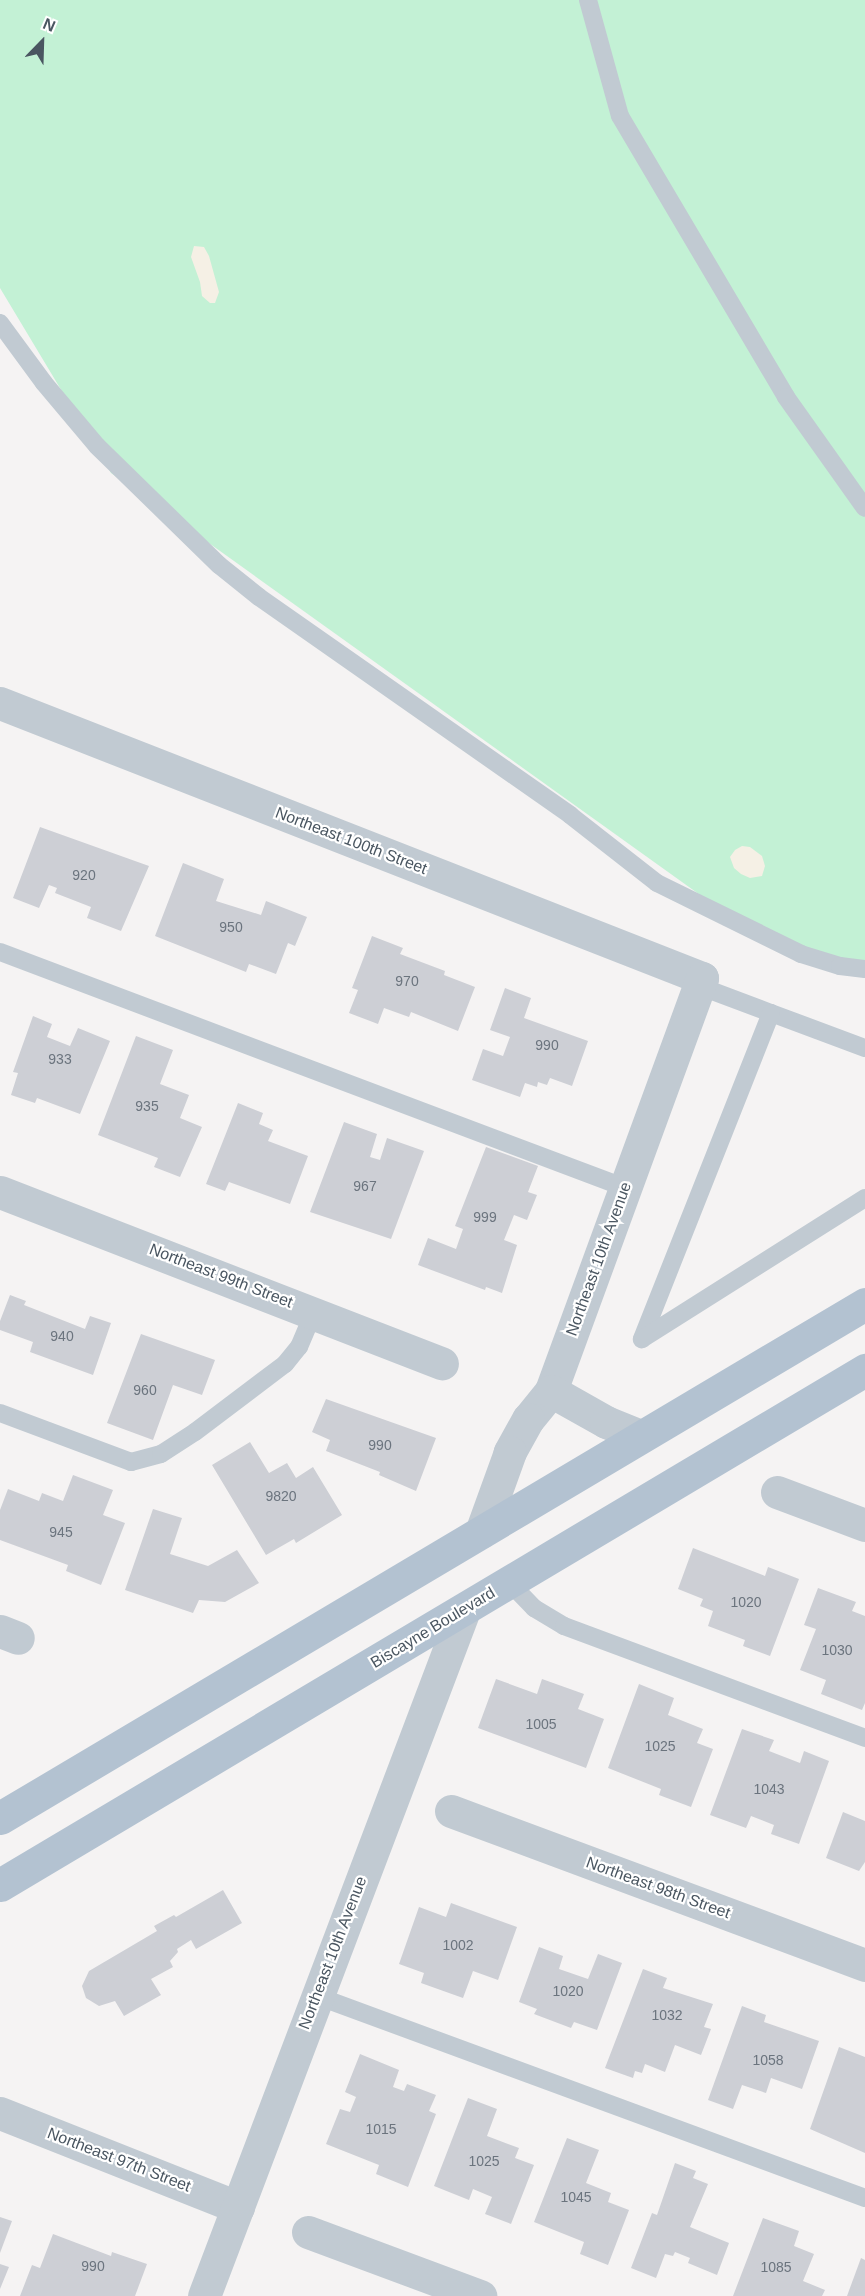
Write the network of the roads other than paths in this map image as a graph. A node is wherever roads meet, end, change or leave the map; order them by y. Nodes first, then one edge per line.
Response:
1 (588, 0) edge
2 (0, 323) edge
3 (865, 508) edge
4 (0, 703) edge
5 (0, 952) edge
6 (865, 969) edge
7 (700, 982) junction
8 (771, 1013) junction
9 (865, 1048) edge
10 (626, 1188) junction
11 (0, 1192) edge
12 (865, 1198) edge
13 (865, 1304) edge
14 (314, 1312) junction
15 (442, 1363) dead end
16 (865, 1370) edge
17 (551, 1391) junction
18 (0, 1413) edge
19 (642, 1436) junction
20 (777, 1492) dead end
21 (865, 1525) edge
22 (480, 1532) junction
23 (510, 1583) junction
24 (464, 1610) junction
25 (865, 1738) edge
26 (451, 1811) dead end
27 (0, 1818) edge
28 (0, 1885) edge
29 (865, 1965) edge
30 (317, 1996) junction
31 (0, 2113) edge
32 (865, 2198) edge
33 (238, 2206) junction
34 (308, 2232) dead end
35 (204, 2296) edge
36 (480, 2296) edge

1 - 3 lane
2 - 6 lane
4 - 7 street, Northeast 100th Street
5 - 10 lane
7 - 8 lane
7 - 10 street, Northeast 10th Avenue
8 - 9 lane
8 - 12 lane
10 - 17 street, Northeast 10th Avenue
11 - 14 street, Northeast 99th Street
13 - 19 main road
14 - 15 street, Northeast 99th Street
14 - 18 lane
16 - 23 main road, Biscayne Boulevard
17 - 19 street
17 - 22 street, Northeast 10th Avenue
19 - 22 main road
20 - 21 street
22 - 27 main road
23 - 24 main road, Biscayne Boulevard
23 - 25 lane
24 - 28 main road, Biscayne Boulevard
24 - 30 street, Northeast 10th Avenue
26 - 29 street, Northeast 98th Street
30 - 32 lane
30 - 33 street, Northeast 10th Avenue
31 - 33 street, Northeast 97th Street
33 - 35 street, Northeast 10th Avenue
34 - 36 street

